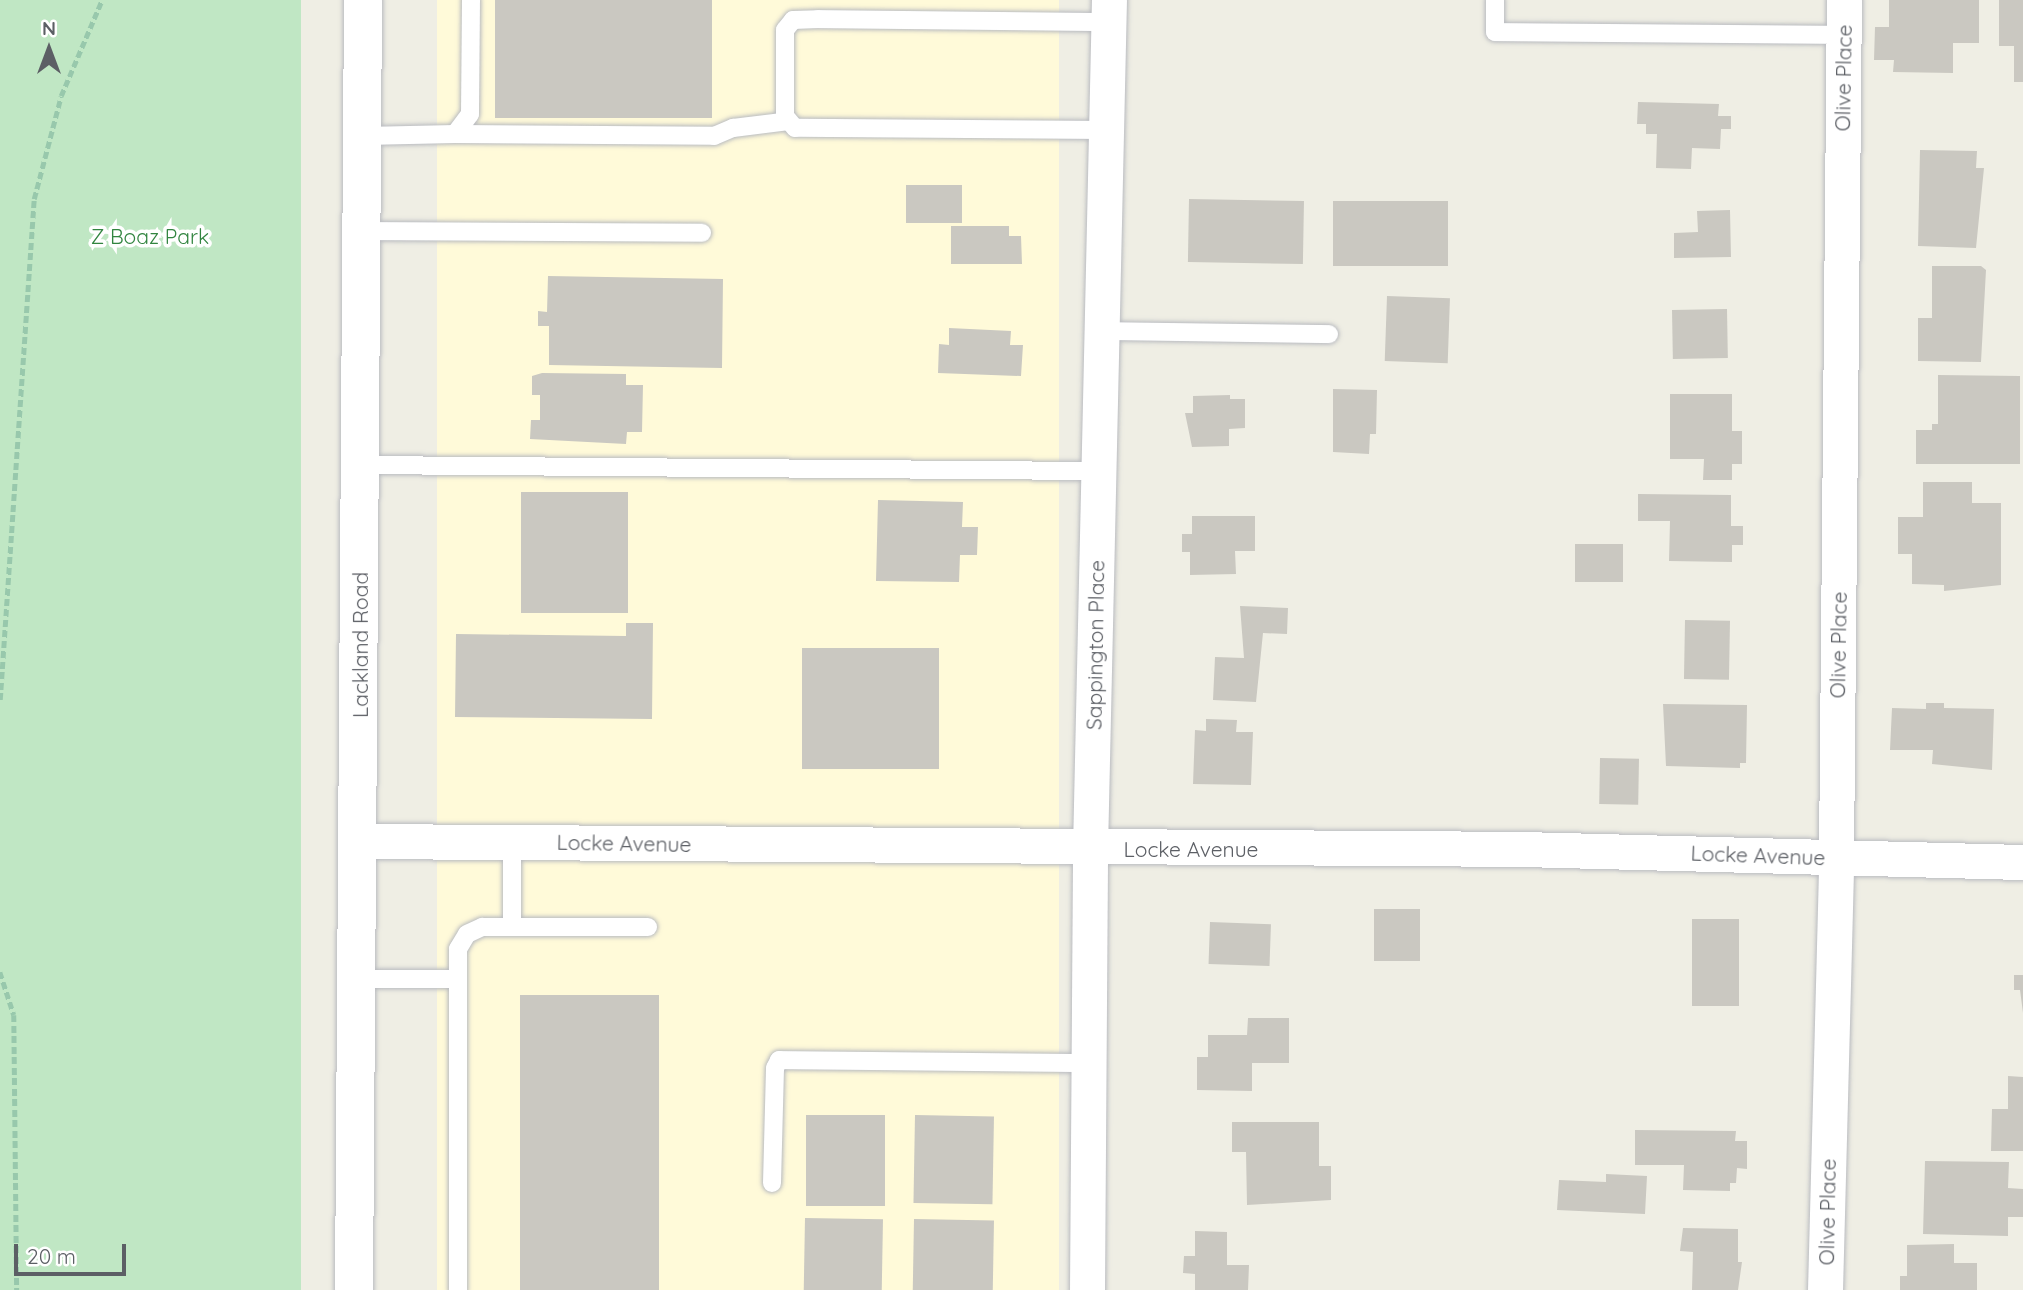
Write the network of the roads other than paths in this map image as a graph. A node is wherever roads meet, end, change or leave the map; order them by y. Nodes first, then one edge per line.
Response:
1 (363, 0) edge
2 (471, 0) edge
3 (1495, 0) edge
4 (1844, 0) edge
5 (1109, 11) edge
6 (1844, 35) junction
7 (789, 121) junction
8 (1107, 130) junction
9 (455, 134) junction
10 (364, 136) junction
11 (363, 232) junction
12 (702, 233) dead end
13 (1102, 331) junction
14 (1329, 334) dead end
15 (361, 466) junction
16 (1099, 471) junction
17 (358, 841) junction
18 (512, 842) junction
19 (1090, 849) junction
20 (1836, 857) junction
21 (2023, 862) edge
22 (512, 927) junction
23 (648, 927) dead end
24 (356, 979) junction
25 (458, 979) junction
26 (1091, 1063) junction
27 (772, 1184) dead end
28 (354, 1290) edge
29 (458, 1290) edge
30 (1087, 1290) edge
31 (1825, 1290) edge

1 - 10 street, Lackland Road
2 - 9 lane
3 - 6 lane
4 - 6 street, Olive Place
5 - 7 lane
5 - 8 street, Sappington Place
6 - 20 street, Olive Place
7 - 8 lane
7 - 9 lane
8 - 13 street, Sappington Place
9 - 10 lane
10 - 11 street, Lackland Road
11 - 12 lane
11 - 15 street, Lackland Road
13 - 14 lane
13 - 16 street, Sappington Place
15 - 16 lane
15 - 17 street, Lackland Road
16 - 19 street, Sappington Place
17 - 18 street, Locke Avenue
17 - 24 street, Lackland Road
18 - 19 street, Locke Avenue
18 - 22 lane
19 - 20 street, Locke Avenue
19 - 26 street, Sappington Place
20 - 21 street, Locke Avenue
20 - 31 street, Olive Place
22 - 23 lane
22 - 25 lane
24 - 25 lane
24 - 28 street, Lackland Road
25 - 29 lane
26 - 27 lane
26 - 30 street, Sappington Place

